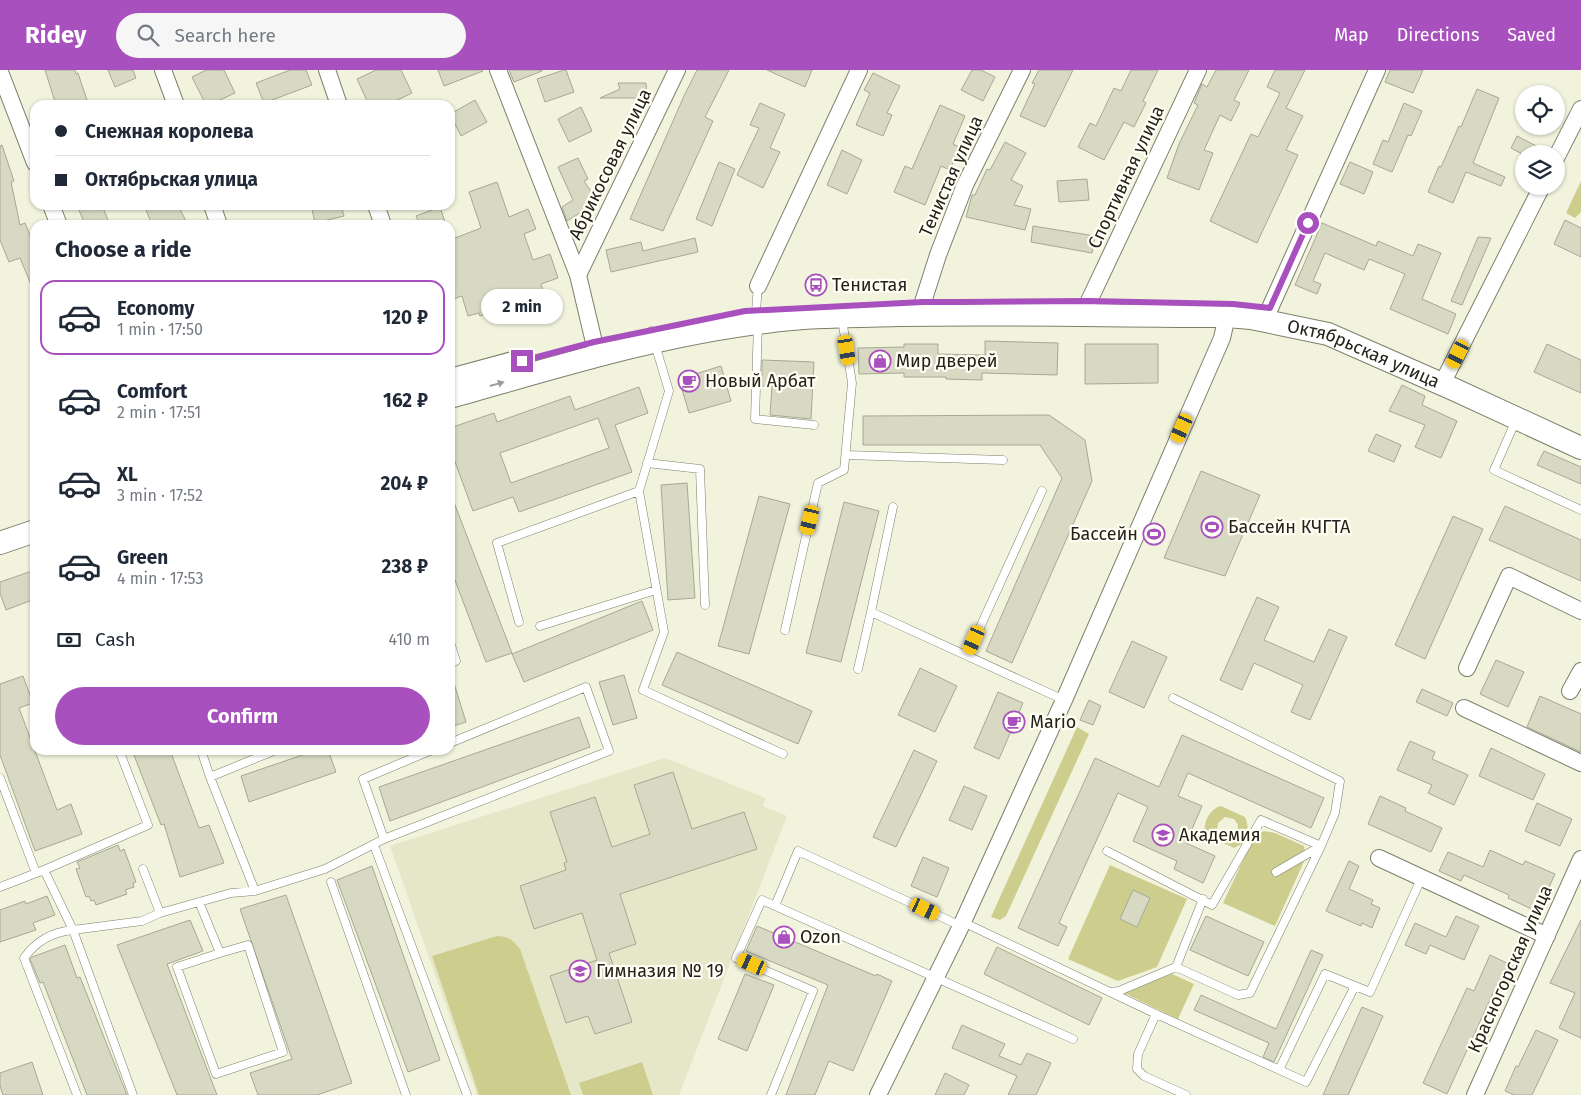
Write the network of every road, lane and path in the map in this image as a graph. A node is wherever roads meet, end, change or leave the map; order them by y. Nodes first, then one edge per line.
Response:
1 (163, 70) edge
2 (327, 70) edge
3 (498, 70) edge
4 (677, 70) edge
5 (859, 70) edge
6 (1022, 70) edge
7 (1198, 70) edge
8 (1377, 70) edge
9 (0, 72) edge
10 (174, 100) edge
11 (337, 100) edge
12 (1581, 109) edge
13 (1563, 145) edge
14 (30, 149) edge
15 (1537, 195) edge
16 (578, 275) junction
17 (758, 286) joint
18 (1089, 301) junction
19 (923, 302) junction
20 (1270, 308) junction
21 (841, 312) junction
22 (1227, 316) junction
23 (757, 317) junction
24 (653, 336) junction
25 (595, 349) junction
26 (1446, 377) junction
27 (455, 379) edge
28 (455, 395) edge
29 (1517, 418) junction
30 (814, 425) dead end
31 (1581, 433) edge
32 (1581, 448) edge
33 (846, 455) junction
34 (1003, 460) dead end
35 (647, 463) junction
36 (1042, 490) dead end
37 (639, 491) junction
38 (893, 507) dead end
39 (1581, 510) edge
40 (30, 521) edge
41 (0, 531) edge
42 (30, 533) edge
43 (0, 543) edge
44 (656, 590) junction
45 (705, 605) dead end
46 (1581, 610) edge
47 (871, 612) junction
48 (519, 622) dead end
49 (540, 626) dead end
50 (784, 630) dead end
51 (967, 656) junction
52 (1467, 668) dead end
53 (858, 669) dead end
54 (1581, 671) edge
55 (1570, 691) dead end
56 (1173, 698) dead end
57 (1064, 700) junction
58 (1464, 708) dead end
59 (455, 741) edge
60 (783, 754) dead end
61 (121, 755) edge
62 (203, 755) edge
63 (264, 755) edge
64 (420, 755) edge
65 (1581, 763) edge
66 (210, 777) junction
67 (0, 778) edge
68 (384, 839) junction
69 (374, 845) junction
70 (1321, 846) junction
71 (1107, 851) dead end
72 (1378, 858) dead end
73 (1581, 860) edge
74 (143, 870) dead end
75 (40, 871) junction
76 (1276, 872) dead end
77 (1421, 879) junction
78 (331, 882) dead end
79 (0, 887) edge
80 (255, 891) junction
81 (1203, 900) junction
82 (198, 902) junction
83 (775, 906) junction
84 (160, 913) junction
85 (962, 924) junction
86 (73, 930) junction
87 (1547, 936) junction
88 (220, 953) junction
89 (1176, 967) junction
90 (936, 978) junction
91 (1355, 986) junction
92 (1110, 992) junction
93 (1156, 1014) junction
94 (1073, 1039) dead end
95 (1279, 1070) junction
96 (76, 1095) edge
97 (133, 1095) edge
98 (406, 1095) edge
99 (467, 1095) edge
100 (771, 1095) edge
101 (878, 1095) edge
102 (1186, 1095) edge
103 (1475, 1095) edge

1 - 10 street
2 - 11 street
3 - 16 street
4 - 16 street, Абрикосовая улица
5 - 17 street
6 - 19 street, Тенистая улица
7 - 18 street, Спортивная улица
8 - 20 street
9 - 14 street
12 - 13 street
15 - 26 street
16 - 25 street
17 - 23 lane
18 - 19 main road, Октябрьская улица
18 - 20 main road, Октябрьская улица
19 - 21 main road, Октябрьская улица
20 - 26 main road, Октябрьская улица
21 - 22 main road, Октябрьская улица
21 - 23 main road, Октябрьская улица
21 - 33 lane
22 - 26 main road, Октябрьская улица
22 - 57 street
23 - 24 main road, Октябрьская улица
23 - 30 lane
24 - 25 main road, Октябрьская улица
24 - 35 lane
25 - 27 main road, Октябрьская улица
28 -> 25 main road, Октябрьская улица
26 - 29 main road, Октябрьская улица
26 - 31 main road, Октябрьская улица
29 - 32 main road, Октябрьская улица
29 - 39 lane
33 - 34 lane
33 - 50 lane
35 - 37 lane
35 - 45 lane
36 - 51 lane
37 - 44 lane
37 - 48 lane
38 - 47 lane
40 - 41 main road
42 - 43 main road
44 - 49 lane
44 - 60 lane
46 - 52 street
47 - 51 lane
47 - 53 lane
51 - 57 lane
54 - 55 street
56 - 70 lane
57 - 85 street
58 - 65 street
59 - 68 lane
61 - 75 lane
62 - 66 lane
63 - 66 lane
64 - 68 lane
66 - 80 lane
67 - 75 lane
68 - 69 lane
69 - 80 lane
69 - 99 lane
70 - 76 lane
70 - 81 lane
70 - 89 lane
71 - 81 lane
72 - 77 street
73 - 87 street, Красногорская улица
74 - 84 lane
75 - 79 lane
75 - 86 lane
77 - 87 street
77 - 91 lane
78 - 98 lane
80 - 82 lane
81 - 89 lane
82 - 84 lane
82 - 88 lane
83 - 85 lane
83 - 90 lane
83 - 100 lane
84 - 86 lane
85 - 90 street
85 - 92 lane
86 - 96 lane
86 - 97 lane
87 - 103 street, Красногорская улица
88 - 88 lane
89 - 92 lane
90 - 94 lane
90 - 101 street
91 - 95 lane
91 - 95 lane
92 - 93 lane
93 - 95 lane
93 - 102 lane

